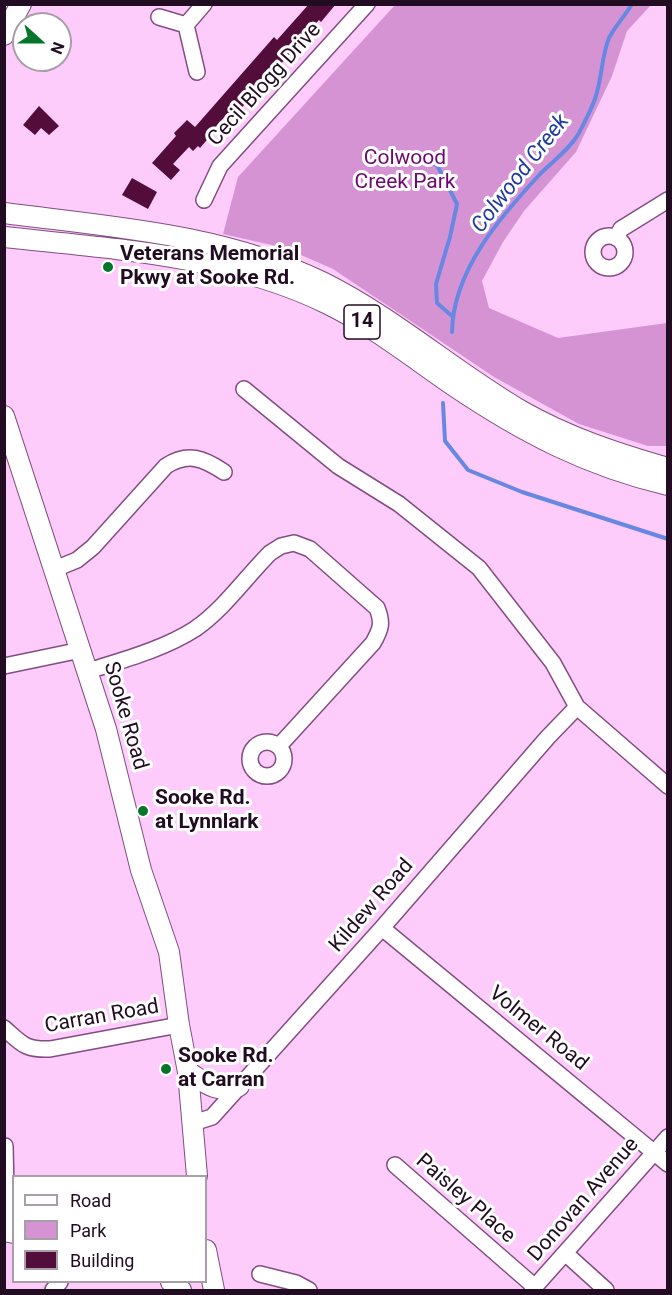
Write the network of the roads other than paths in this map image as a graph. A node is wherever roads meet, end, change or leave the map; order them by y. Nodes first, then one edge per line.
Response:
1 (21, 4) edge
2 (204, 4) edge
3 (367, 4) edge
4 (159, 17) dead end
5 (186, 25) junction
6 (4, 35) edge
7 (197, 72) dead end
8 (204, 200) dead end
9 (668, 200) edge
10 (4, 201) edge
11 (4, 213) edge
12 (51, 219) junction
13 (4, 237) edge
14 (616, 238) dead end
15 (26, 239) junction
16 (4, 251) edge
17 (244, 389) dead end
18 (4, 416) edge
19 (668, 468) edge
20 (224, 472) dead end
21 (667, 483) edge
22 (55, 569) junction
23 (81, 650) junction
24 (4, 666) edge
25 (88, 671) junction
26 (577, 707) junction
27 (279, 746) dead end
28 (668, 786) edge
29 (382, 928) junction
30 (179, 1025) junction
31 (4, 1028) edge
32 (188, 1071) junction
33 (239, 1086) junction
34 (193, 1123) junction
35 (668, 1137) edge
36 (5, 1146) edge
37 (195, 1150) junction
38 (654, 1152) junction
39 (668, 1164) edge
40 (396, 1165) dead end
41 (184, 1175) edge
42 (197, 1175) edge
43 (8, 1232) edge
44 (565, 1253) junction
45 (207, 1261) edge
46 (260, 1274) dead end
47 (533, 1289) edge
48 (214, 1290) edge
49 (309, 1290) edge
50 (606, 1290) edge

1 - 6 main road
2 - 5 street
3 - 8 street, Cecil Blogg Drive
4 - 5 street
5 - 7 street
9 - 14 street
10 - 12 main road
11 - 12 main road, 14
12 - 19 main road, 14
13 - 15 main road, 14
15 - 16 main road
15 - 21 main road, 14
17 - 26 street
18 - 22 main road, Sooke Road
20 - 22 street
22 - 23 main road, Sooke Road
23 - 24 street
23 - 25 main road, Sooke Road
25 - 27 street
25 - 30 main road, Sooke Road
26 - 28 street
26 - 29 street, Kildew Road
29 - 33 street, Kildew Road
29 - 38 street, Volmer Road
30 - 31 street, Carran Road
30 - 32 main road, Sooke Road
32 - 33 main road
32 - 34 main road, Sooke Road
33 - 34 street, Kildew Road
34 - 37 main road, Sooke Road
35 - 38 street, Donovan Avenue
36 - 43 street
37 - 41 main road
37 - 42 main road, Sooke Road
38 - 39 street, Volmer Road
38 - 44 street, Donovan Avenue
40 - 47 street, Paisley Place
44 - 47 street, Donovan Avenue
44 - 50 street
45 - 48 main road
46 - 49 street

